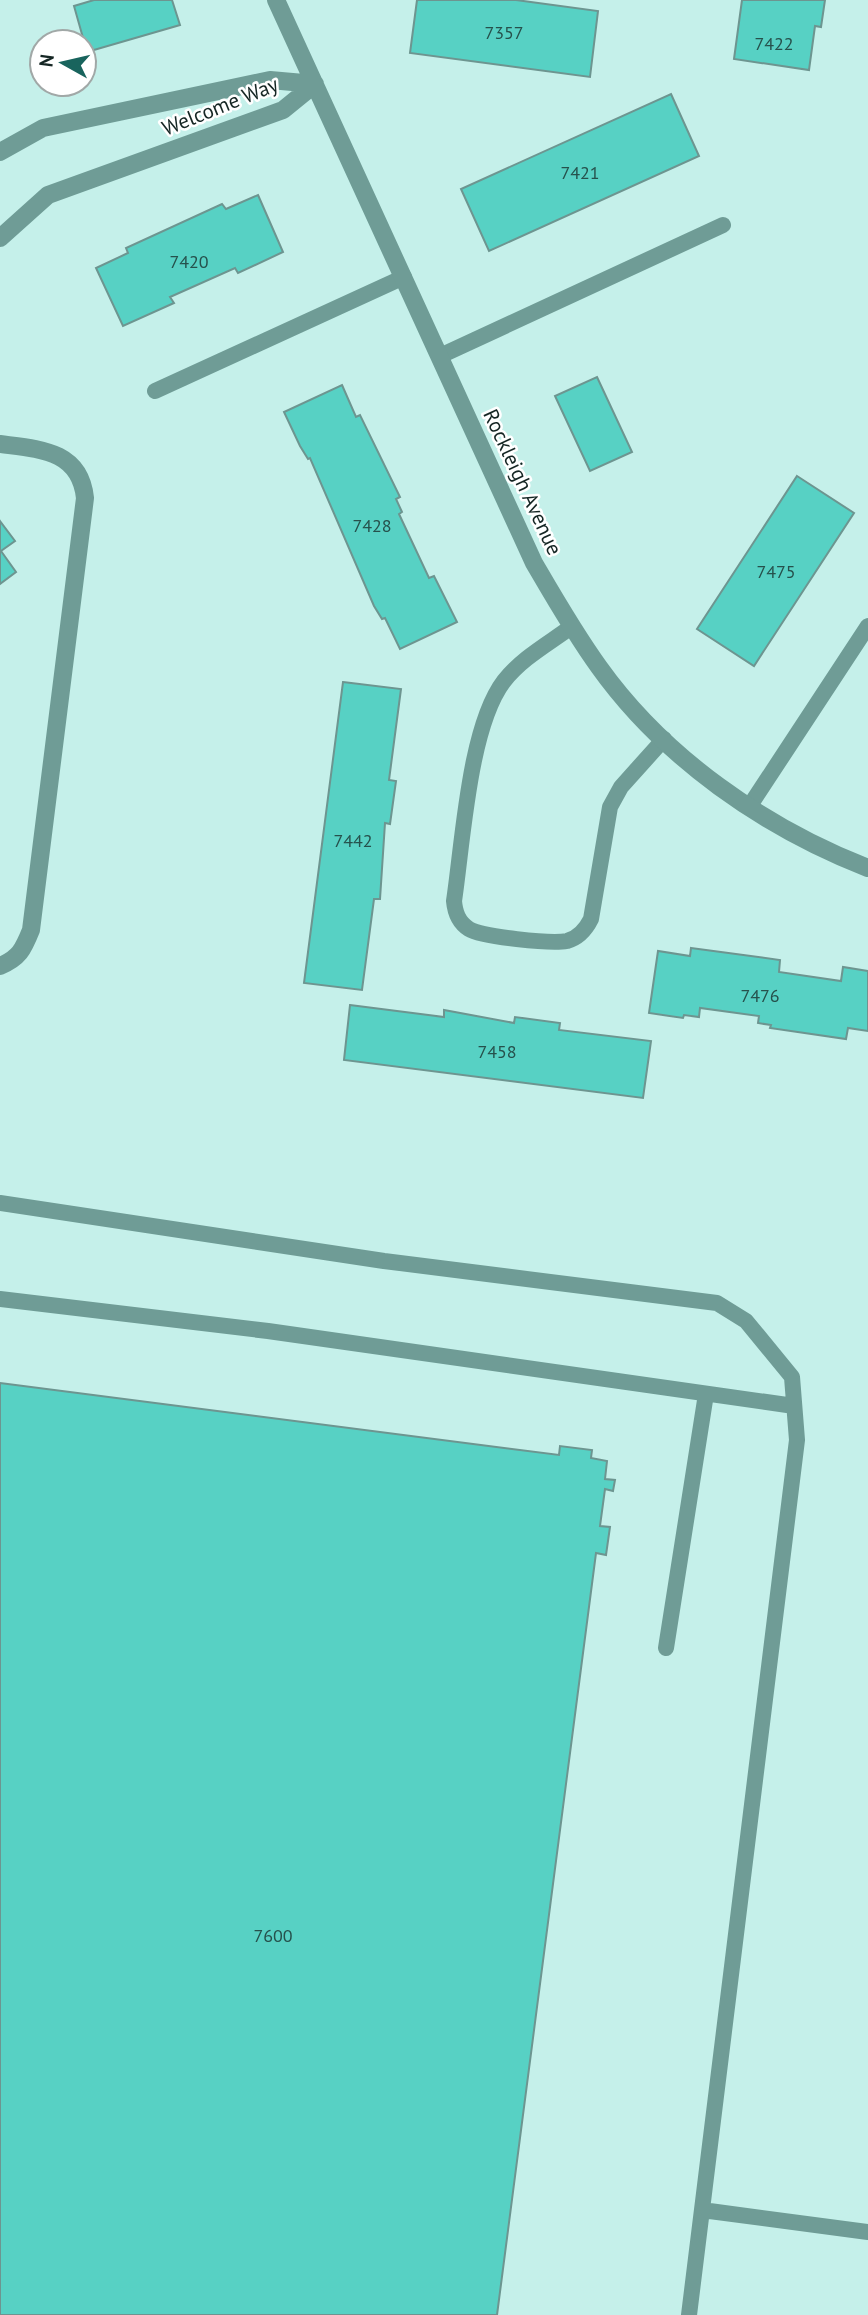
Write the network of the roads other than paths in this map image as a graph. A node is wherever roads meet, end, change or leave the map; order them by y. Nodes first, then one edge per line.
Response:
1 (276, 0) edge
2 (315, 84) junction
3 (0, 152) edge
4 (723, 225) dead end
5 (0, 238) edge
6 (404, 277) junction
7 (440, 356) junction
8 (155, 391) dead end
9 (0, 444) edge
10 (868, 626) edge
11 (571, 627) junction
12 (664, 739) junction
13 (748, 807) junction
14 (868, 869) edge
15 (8, 962) edge
16 (0, 1203) edge
17 (0, 1299) edge
18 (706, 1394) junction
19 (794, 1406) junction
20 (666, 1648) dead end
21 (702, 2210) junction
22 (868, 2232) edge
23 (690, 2315) edge

1 - 2 street, Rockleigh Avenue
2 - 3 street, Welcome Way
2 - 5 street, Welcome Way
2 - 6 street, Rockleigh Avenue
4 - 7 lane
6 - 7 street, Rockleigh Avenue
6 - 8 lane
7 - 11 street, Rockleigh Avenue
9 - 15 street
10 - 13 lane
11 - 12 street, Rockleigh Avenue
11 - 12 lane
12 - 13 street, Rockleigh Avenue
13 - 14 street, Rockleigh Avenue
16 - 19 lane
17 - 18 lane
18 - 19 lane
18 - 20 lane
19 - 21 lane
21 - 22 lane
21 - 23 lane

